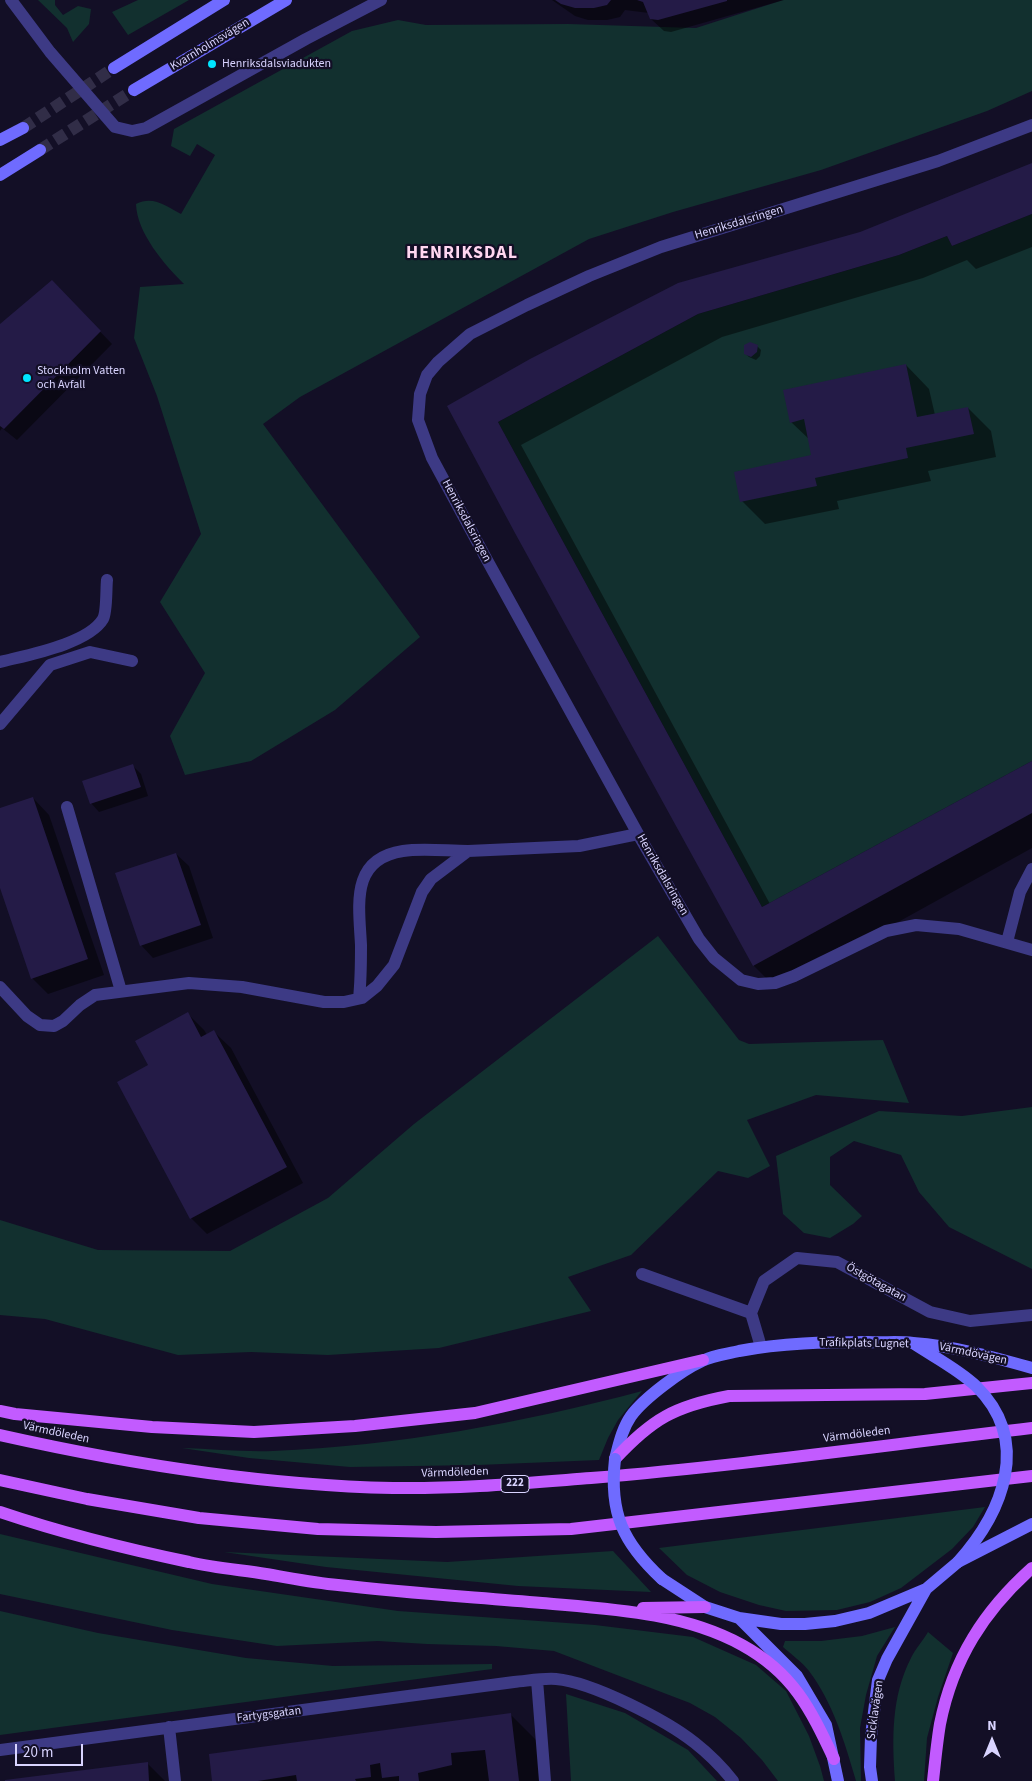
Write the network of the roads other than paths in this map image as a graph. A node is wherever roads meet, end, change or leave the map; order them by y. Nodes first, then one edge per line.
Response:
1 (11, 0) edge
2 (224, 0) edge
3 (286, 0) edge
4 (381, 0) edge
5 (114, 68) tunnel mouth
6 (134, 90) tunnel mouth
7 (1032, 126) edge
8 (23, 128) tunnel mouth
9 (0, 140) edge
10 (40, 150) tunnel mouth
11 (0, 175) edge
12 (107, 580) dead end
13 (132, 661) dead end
14 (0, 662) edge
15 (0, 724) edge
16 (67, 807) dead end
17 (638, 834) junction
18 (468, 851) junction
19 (1032, 870) edge
20 (1007, 942) junction
21 (1032, 950) edge
22 (0, 987) edge
23 (121, 991) junction
24 (359, 998) junction
25 (642, 1274) dead end
26 (751, 1313) junction
27 (1032, 1315) edge
28 (913, 1343) junction
29 (761, 1347) junction
30 (703, 1360) junction
31 (1032, 1368) edge
32 (1032, 1383) edge
33 (0, 1411) edge
34 (1032, 1428) edge
35 (0, 1435) edge
36 (615, 1459) junction
37 (1032, 1476) edge
38 (0, 1480) edge
39 (0, 1512) edge
40 (1032, 1524) edge
41 (958, 1562) junction
42 (1032, 1568) edge
43 (926, 1589) junction
44 (588, 1607) junction
45 (705, 1607) junction
46 (740, 1618) junction
47 (537, 1680) junction
48 (169, 1727) junction
49 (0, 1750) edge
50 (834, 1759) junction
51 (175, 1781) edge
52 (545, 1781) edge
53 (733, 1781) edge
54 (838, 1781) edge
55 (872, 1781) edge
56 (933, 1781) edge

1 - 4 street
2 - 5 main road
3 - 6 main road, Kvarnholmsvägen
7 - 17 street, Henriksdalsringen
8 - 9 main road
10 - 11 main road
12 - 14 street
13 - 15 street
16 - 23 street
17 - 18 street
17 - 20 street, Henriksdalsringen
18 - 24 street
18 - 24 street
19 - 20 street
20 - 21 street, Henriksdalsringen
22 - 23 street
23 - 24 street
25 - 26 street
26 - 27 street, Östgötagatan
26 - 29 street
28 - 29 main road, Trafikplats Lugnet
28 - 31 main road, Värmdövägen
28 - 41 main road, Trafikplats Lugnet, bridge
29 - 30 main road, Trafikplats Lugnet
30 - 33 main road
30 - 36 main road, Trafikplats Lugnet
32 - 36 main road
34 - 35 main road, Värmdöleden / 222
36 - 45 main road, Trafikplats Lugnet, bridge
37 - 38 main road
39 - 44 main road
40 - 41 main road
41 - 43 main road, Trafikplats Lugnet
42 - 56 main road
43 - 46 main road, Trafikplats Lugnet
43 - 55 main road, Sicklavägen
44 - 45 main road
44 - 50 main road
45 - 46 main road, Trafikplats Lugnet
46 - 50 main road
47 - 48 street, Fartygsgatan
47 - 52 street
47 - 53 street, Fartygsgatan
48 - 49 street, Fartygsgatan
48 - 51 street
50 - 54 main road

